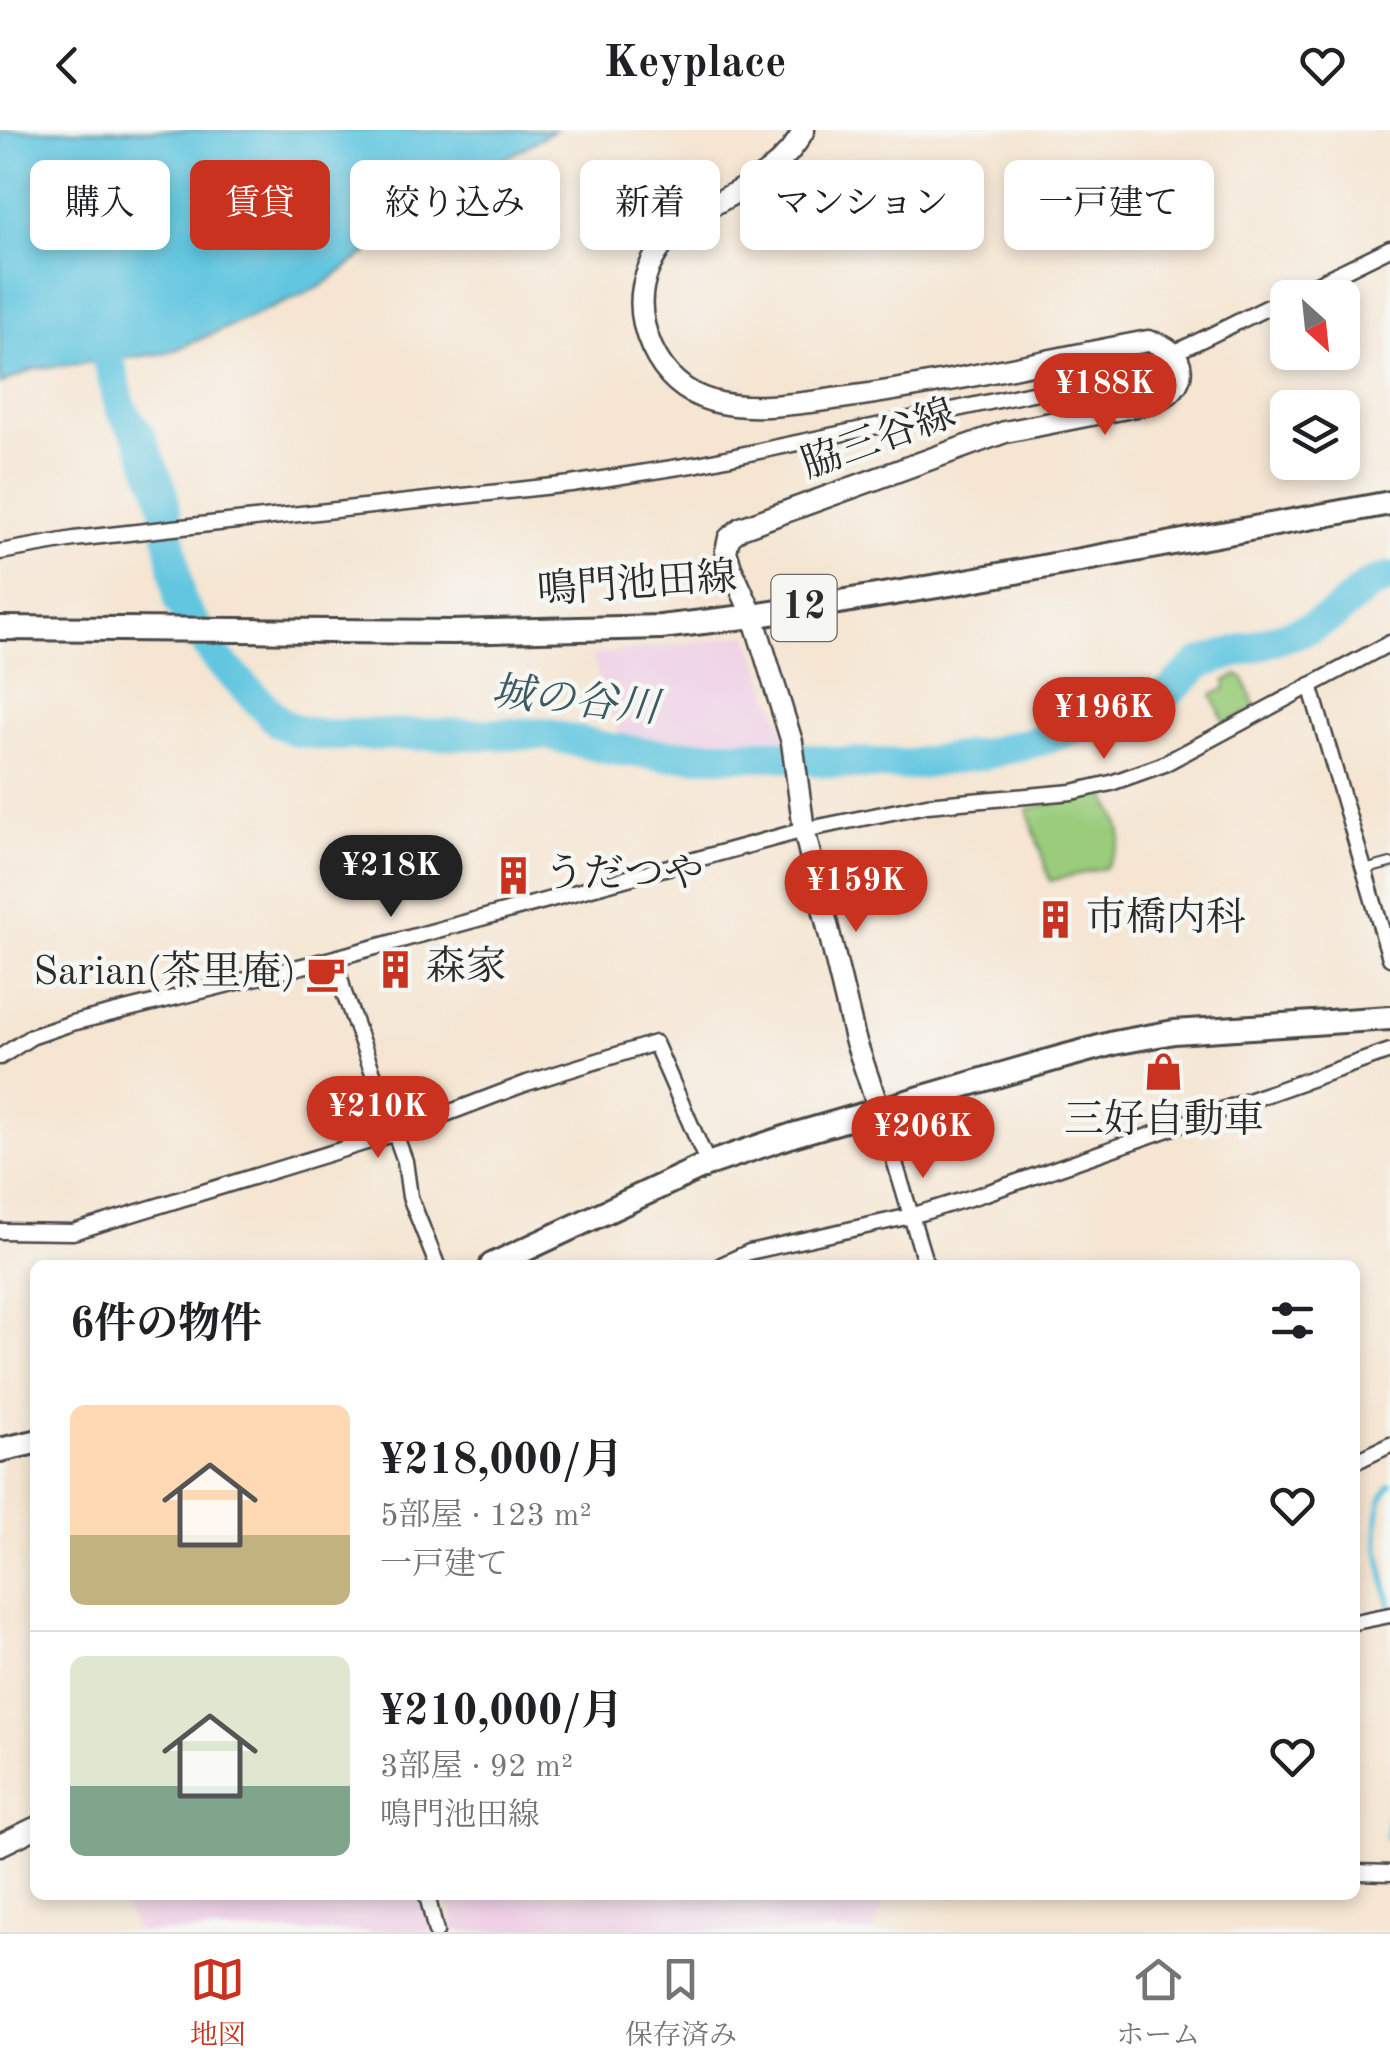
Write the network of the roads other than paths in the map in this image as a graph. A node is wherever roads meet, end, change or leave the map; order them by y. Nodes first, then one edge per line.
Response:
1 (804, 130) edge
2 (1390, 248) edge
3 (1325, 280) edge
4 (1270, 306) edge
5 (1177, 354) junction
6 (1390, 502) edge
7 (0, 552) edge
8 (753, 616) junction
9 (0, 628) edge
10 (1390, 643) edge
11 (1310, 685) junction
12 (804, 830) junction
13 (1390, 863) edge
14 (1364, 870) junction
15 (1383, 909) edge
16 (336, 958) junction
17 (1390, 958) edge
18 (1390, 1018) edge
19 (0, 1034) edge
20 (14, 1048) junction
21 (1390, 1051) edge
22 (0, 1057) edge
23 (878, 1110) junction
24 (396, 1133) junction
25 (708, 1164) junction
26 (911, 1216) junction
27 (0, 1232) edge
28 (435, 1260) edge
29 (503, 1260) edge
30 (731, 1260) edge
31 (924, 1260) edge
32 (30, 1443) edge
33 (1390, 1445) edge
34 (0, 1450) edge
35 (1360, 1460) edge
36 (1390, 1615) edge
37 (1360, 1621) edge
38 (30, 1831) edge
39 (0, 1846) edge
40 (1360, 1872) edge
41 (1390, 1873) edge
42 (428, 1900) edge
43 (436, 1932) edge

1 - 5 main road, 脇三谷線
2 - 3 street
4 - 5 street
5 - 7 street
5 - 8 main road, 脇三谷線
6 - 8 main road, 鳴門池田線 / 12
8 - 9 main road, 鳴門池田線 / 12
8 - 12 main road, 脇三谷線
10 - 11 street
11 - 12 street
11 - 14 street
12 - 16 street
12 - 23 main road, 脇三谷線
13 - 14 lane
14 - 15 street
15 - 17 street
16 - 20 street
16 - 24 street
18 - 23 main road
19 - 20 street
20 - 22 street
21 - 26 street
23 - 25 main road
23 - 26 street
24 - 25 street
24 - 27 street
24 - 28 street
25 - 29 main road
26 - 30 street
26 - 31 street
32 - 34 main road
33 - 35 street
36 - 37 street
38 - 39 main road
40 - 41 street
42 - 43 street

